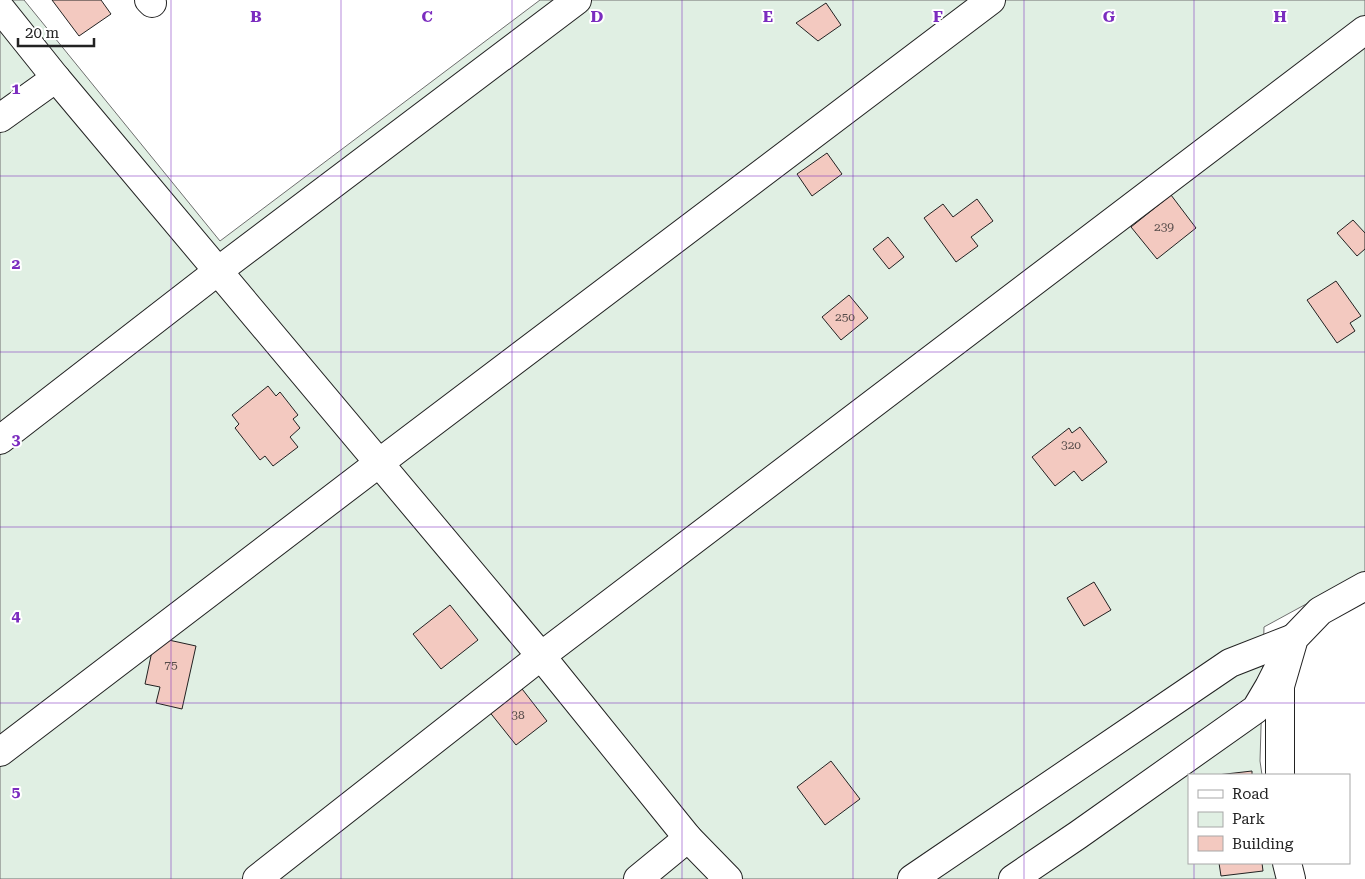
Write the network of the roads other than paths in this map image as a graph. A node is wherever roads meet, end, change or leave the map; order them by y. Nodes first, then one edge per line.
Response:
1 (577, 0) edge
2 (991, 0) edge
3 (0, 8) edge
4 (1365, 30) edge
5 (56, 78) junction
6 (0, 118) edge
7 (218, 271) junction
8 (0, 440) edge
9 (379, 463) junction
10 (1365, 586) edge
11 (1294, 638) junction
12 (541, 656) junction
13 (0, 752) edge
14 (1280, 774) edge
15 (688, 838) junction
16 (1287, 864) edge
17 (257, 879) edge
18 (638, 879) edge
19 (728, 879) edge
20 (912, 879) edge
21 (1013, 879) edge
22 (1291, 879) edge

1 - 7 street
2 - 9 street
3 - 5 street
4 - 12 street
5 - 6 street
5 - 7 street
7 - 8 street
7 - 9 street
9 - 12 street
9 - 13 street
10 - 11 street
11 - 14 street
11 - 20 street
11 - 21 street
12 - 15 street
12 - 17 street
15 - 18 street
15 - 19 street
16 - 22 street

